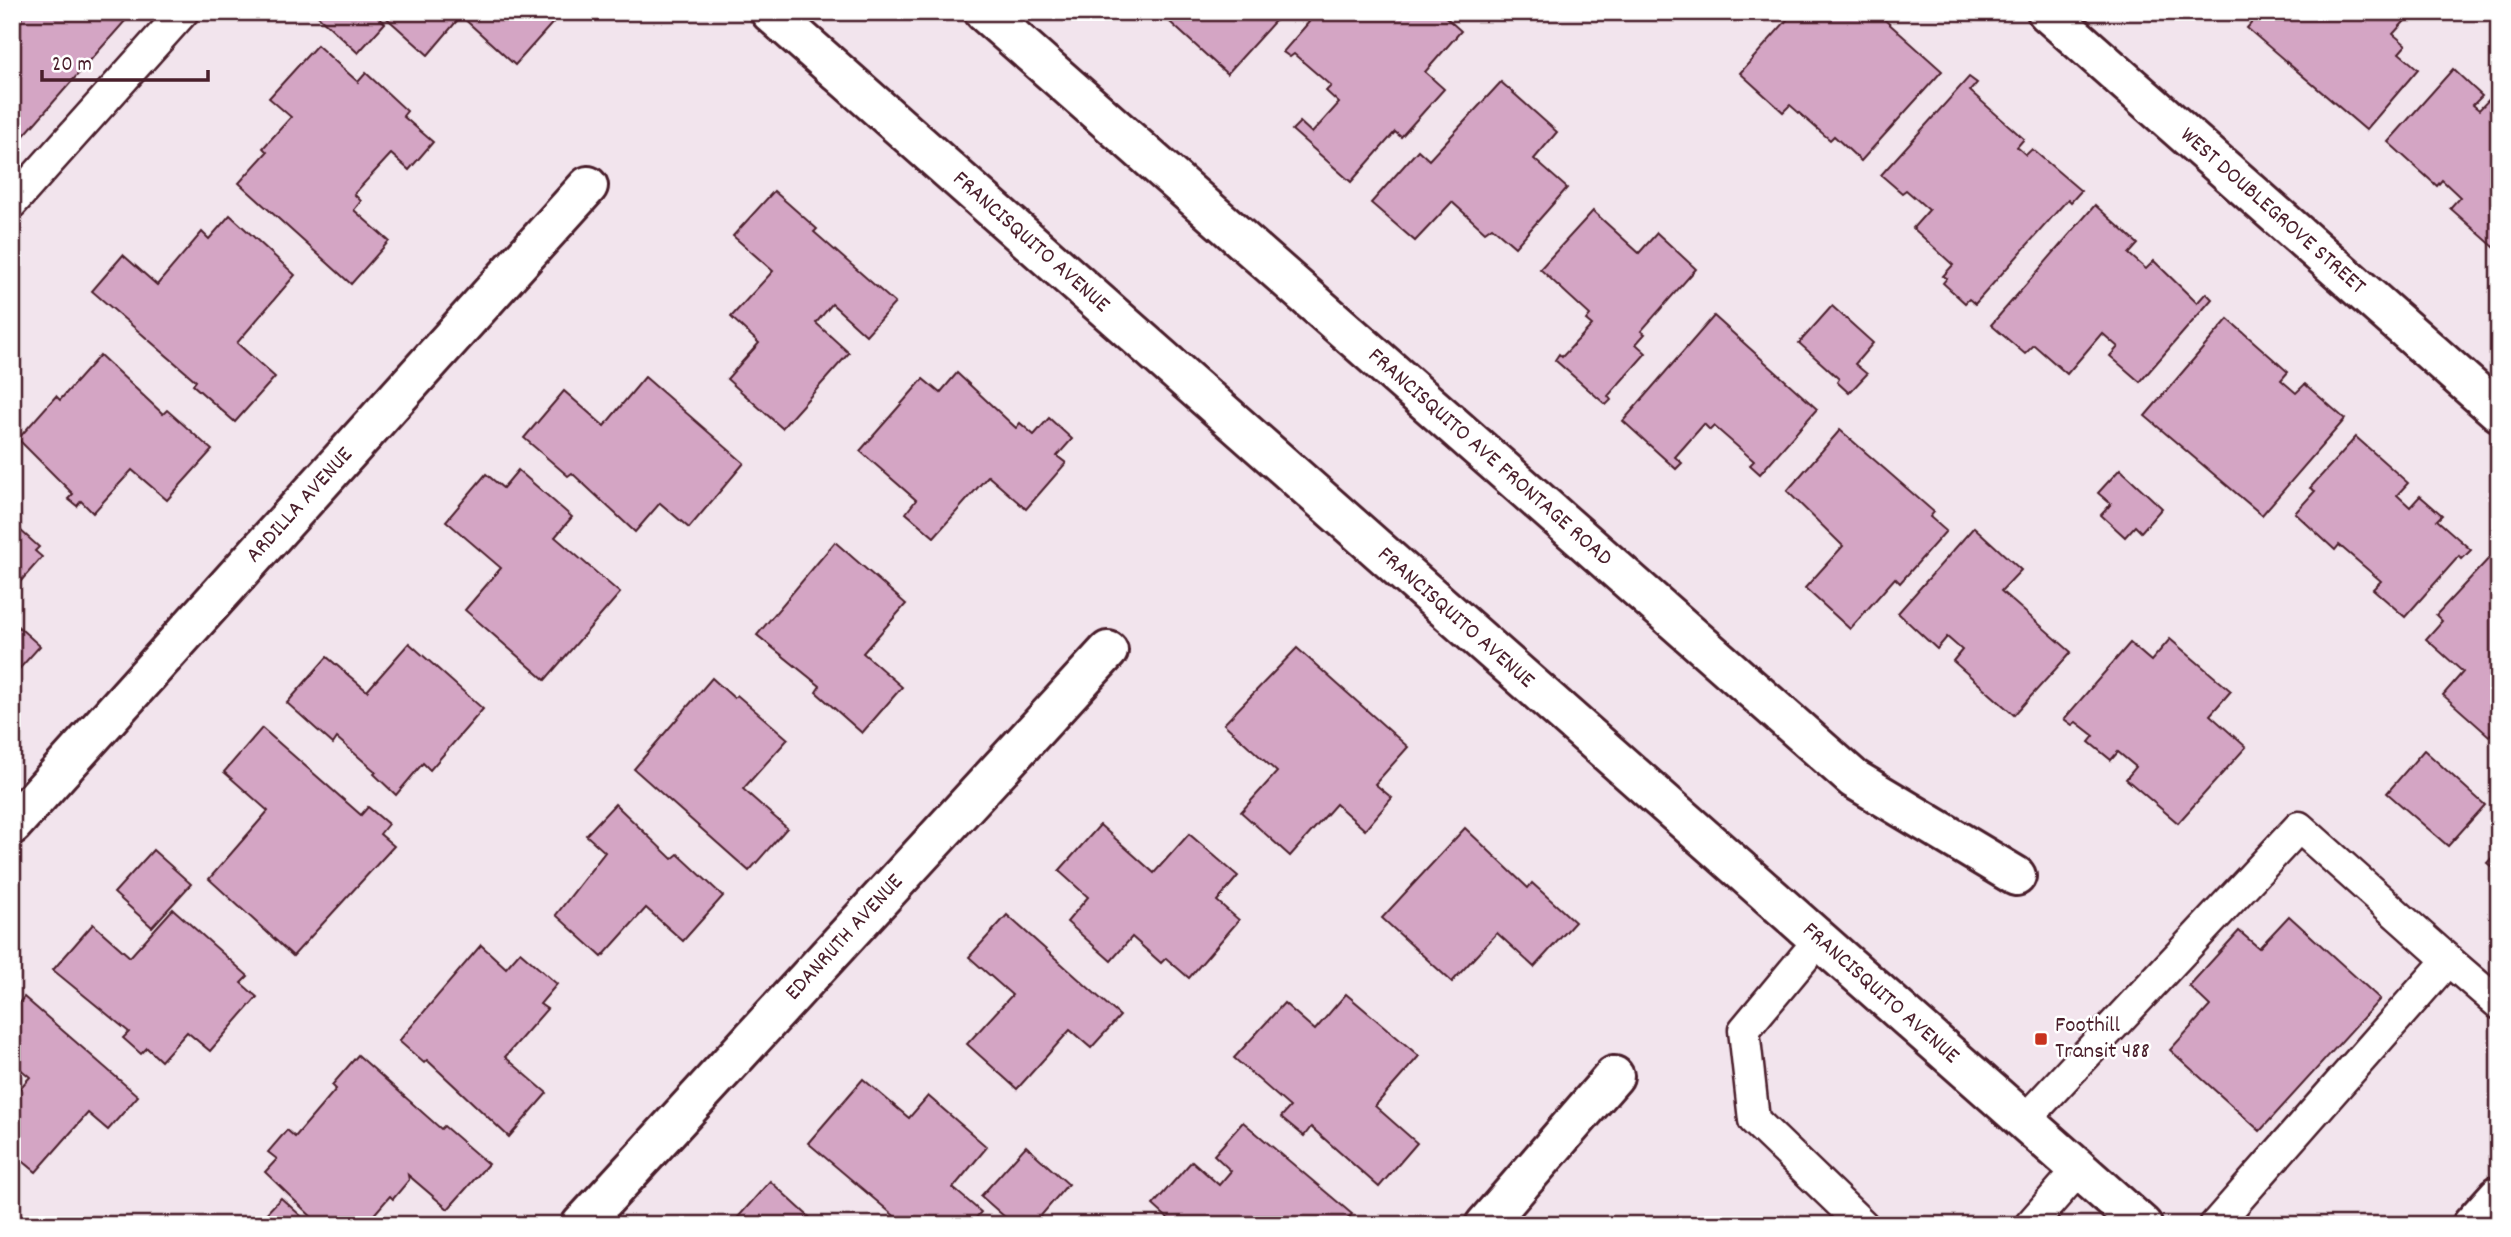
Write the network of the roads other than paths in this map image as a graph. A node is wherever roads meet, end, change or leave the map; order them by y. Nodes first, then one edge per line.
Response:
1 (183, 12) edge
2 (770, 12) edge
3 (984, 12) edge
4 (2047, 12) edge
5 (589, 186) dead end
6 (12, 203) edge
7 (2499, 412) edge
8 (1108, 651) dead end
9 (12, 825) edge
10 (2016, 876) dead end
11 (1819, 940) junction
12 (2448, 960) junction
13 (2499, 1004) edge
14 (1614, 1076) dead end
15 (2024, 1121) junction
16 (2079, 1169) junction
17 (2499, 1195) edge
18 (581, 1225) edge
19 (1485, 1225) edge
20 (1863, 1225) edge
21 (2030, 1225) edge
22 (2142, 1225) edge
23 (2215, 1225) edge
24 (2472, 1225) edge

1 - 6 lane
2 - 11 street, FRANCISQUITO AVENUE
3 - 10 street, FRANCISQUITO AVE FRONTAGE ROAD
4 - 7 street, WEST DOUBLEGROVE STREET
5 - 9 street, ARDILLA AVENUE
8 - 18 street, EDANRUTH AVENUE
11 - 15 street, FRANCISQUITO AVENUE
11 - 20 lane
12 - 13 lane
12 - 15 lane
12 - 23 lane
14 - 19 street
15 - 16 street, FRANCISQUITO AVENUE
16 - 21 lane
16 - 22 street, FRANCISQUITO AVENUE
17 - 24 street

